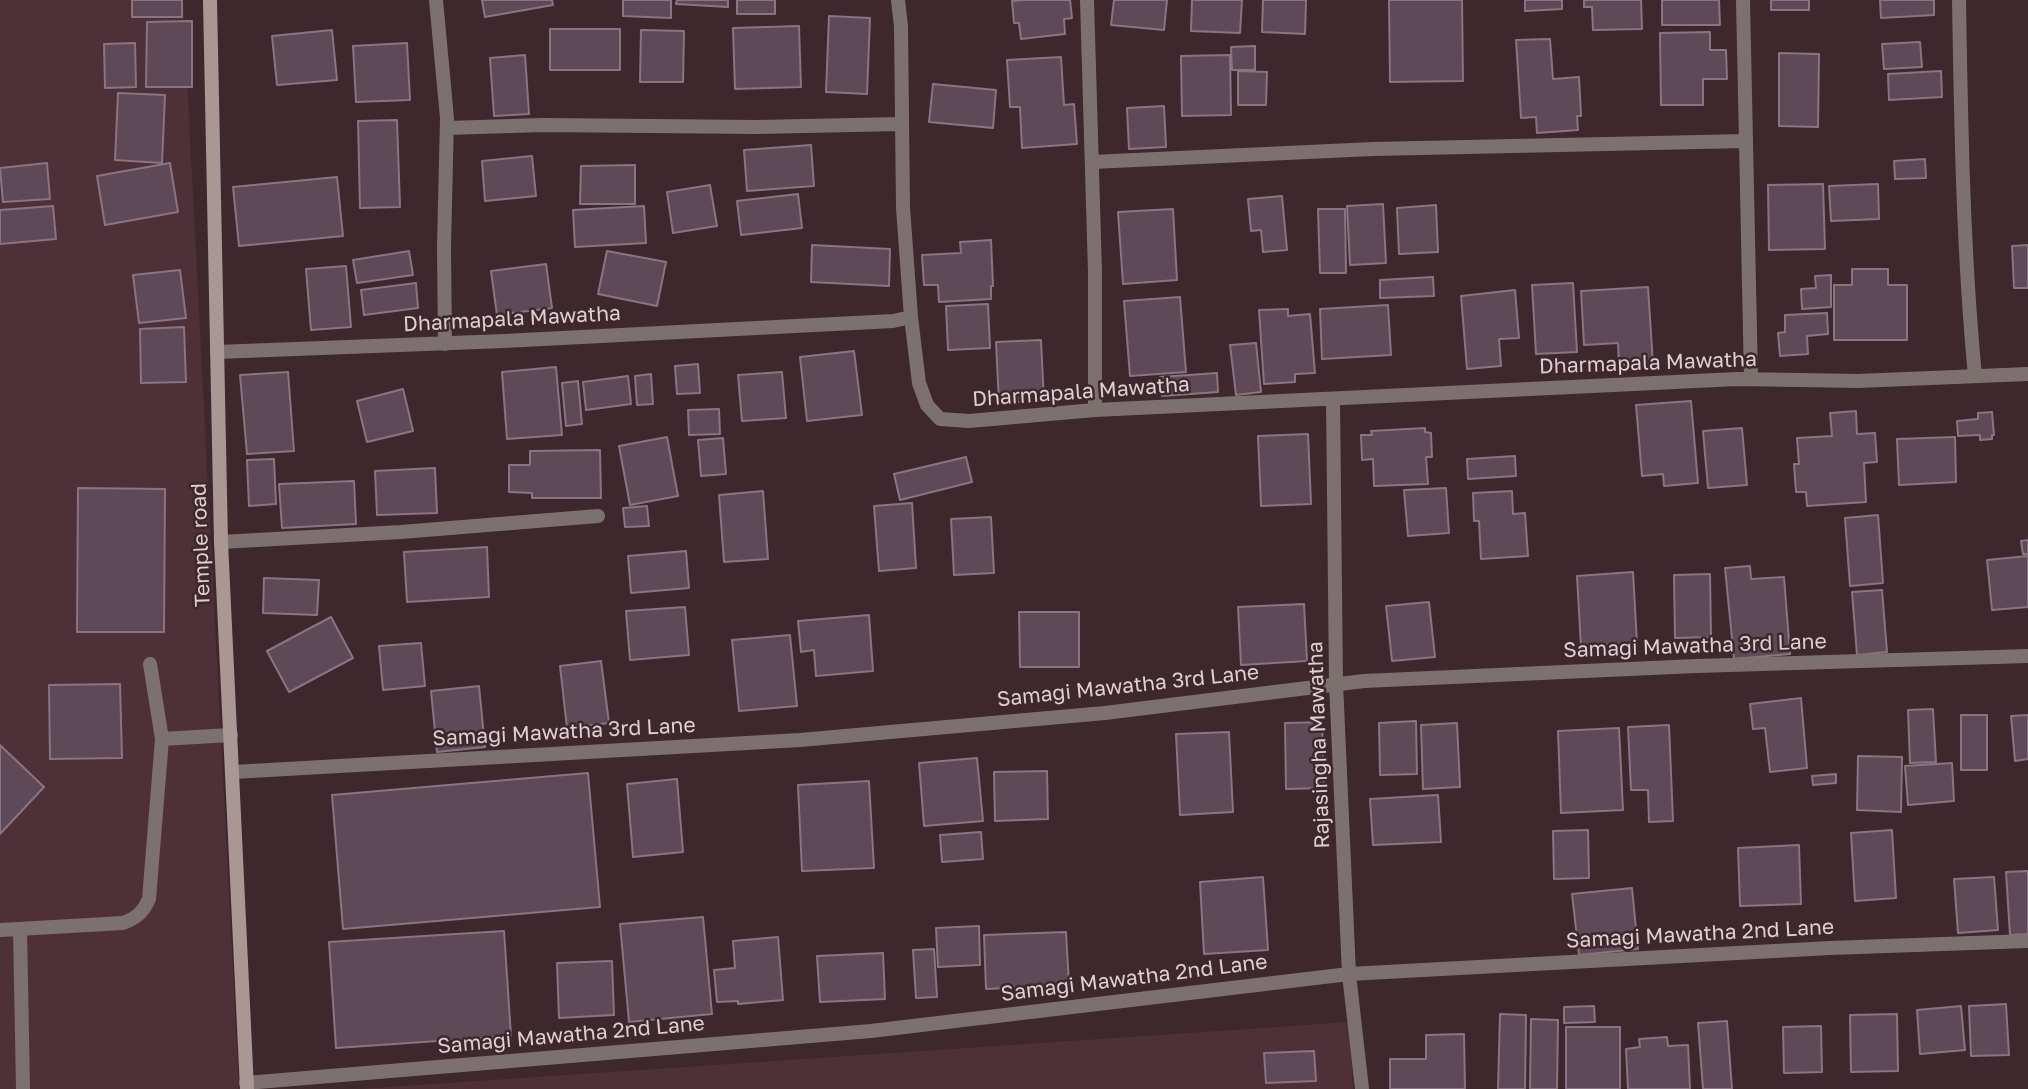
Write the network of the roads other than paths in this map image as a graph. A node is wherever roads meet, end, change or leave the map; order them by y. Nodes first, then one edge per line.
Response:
1 (210, 0) edge
2 (436, 0) edge
3 (898, 0) edge
4 (1087, 0) edge
5 (1743, 0) edge
6 (1959, 0) edge
7 (902, 124) junction
8 (447, 128) junction
9 (1746, 141) junction
10 (1092, 162) junction
11 (911, 317) junction
12 (445, 344) junction
13 (217, 352) junction
14 (2028, 374) edge
15 (1975, 376) junction
16 (1751, 379) junction
17 (1333, 399) junction
18 (1095, 411) junction
19 (598, 516) dead end
20 (221, 542) junction
21 (2028, 656) edge
22 (150, 664) dead end
23 (1336, 683) junction
24 (231, 735) junction
25 (162, 739) junction
26 (233, 772) junction
27 (20, 929) junction
28 (0, 930) edge
29 (2028, 941) edge
30 (1349, 974) junction
31 (247, 1086) edge
32 (23, 1089) edge
33 (1363, 1089) edge

1 - 13 street, Temple road
2 - 8 street
3 - 7 street
4 - 10 street
5 - 9 street
6 - 15 street
7 - 8 street
7 - 11 street
8 - 12 street
9 - 10 street
9 - 16 street
10 - 18 street
11 - 12 street, Dharmapala Mawatha
11 - 18 street, Dharmapala Mawatha
12 - 13 street, Dharmapala Mawatha
13 - 20 street, Temple road
14 - 15 street, Dharmapala Mawatha
15 - 16 street, Dharmapala Mawatha
16 - 17 street, Dharmapala Mawatha
17 - 18 street, Dharmapala Mawatha
17 - 23 street, Rajasingha Mawatha
19 - 20 street
20 - 24 street, Temple road
21 - 23 street, Samagi Mawatha 3rd Lane
22 - 25 street
23 - 26 street, Samagi Mawatha 3rd Lane
23 - 30 street, Rajasingha Mawatha
24 - 25 street
24 - 26 street, Temple road
25 - 27 street
26 - 31 street, Temple road
27 - 28 street
27 - 32 street
29 - 30 street, Samagi Mawatha 2nd Lane
30 - 31 street, Samagi Mawatha 2nd Lane
30 - 33 street, Rajasingha Mawatha

